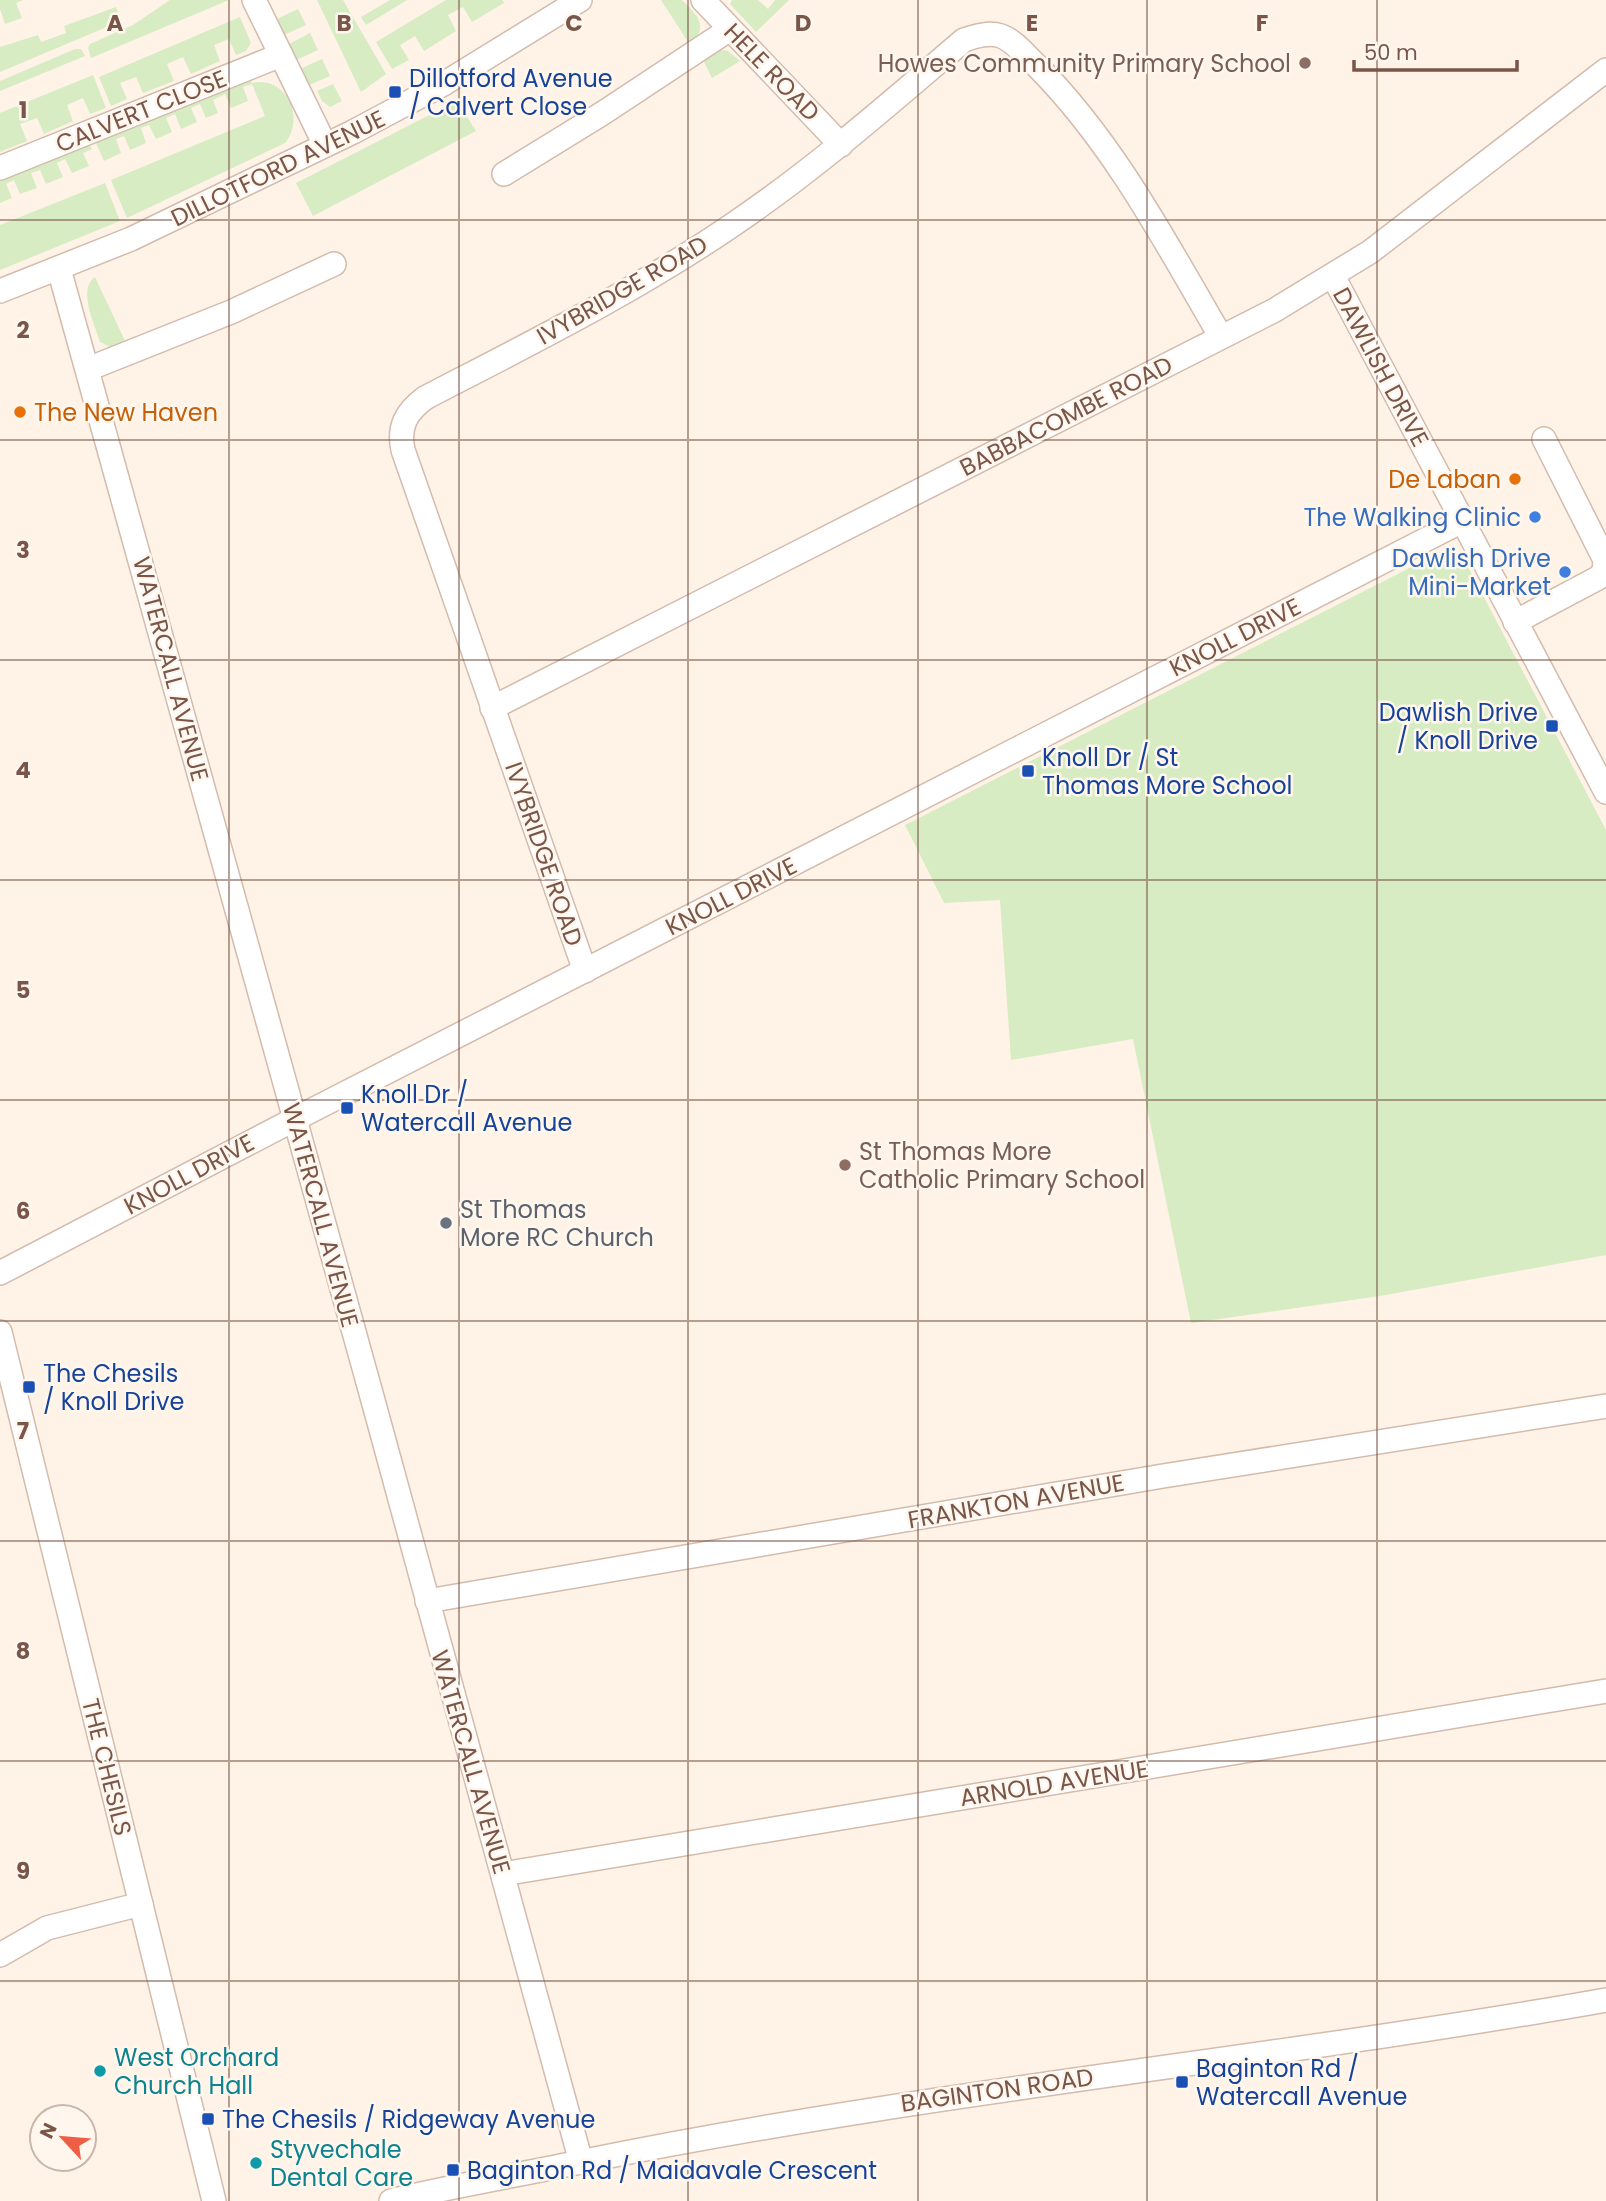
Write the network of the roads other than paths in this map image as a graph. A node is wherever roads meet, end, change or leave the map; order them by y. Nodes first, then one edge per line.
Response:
1 (254, 0) edge
2 (580, 0) edge
3 (703, 0) edge
4 (730, 29) junction
5 (281, 55) junction
6 (1606, 70) edge
7 (326, 145) junction
8 (841, 145) junction
9 (0, 168) edge
10 (504, 174) dead end
11 (334, 264) dead end
12 (59, 269) junction
13 (1333, 276) junction
14 (0, 291) edge
15 (1221, 337) junction
16 (88, 369) junction
17 (1544, 439) dead end
18 (1462, 521) junction
19 (1516, 622) junction
20 (492, 708) junction
21 (1606, 792) edge
22 (585, 971) junction
23 (295, 1119) junction
24 (0, 1273) edge
25 (0, 1332) edge
26 (1606, 1406) edge
27 (427, 1601) junction
28 (1606, 1691) edge
29 (503, 1874) junction
30 (141, 1904) junction
31 (0, 1955) edge
32 (1606, 2000) edge
33 (580, 2162) junction
34 (214, 2201) edge
35 (391, 2201) edge

1 - 5 street
2 - 7 street, DILLOTFORD AVENUE
3 - 4 street, HELE ROAD
4 - 8 street, HELE ROAD
4 - 10 street
5 - 7 street
5 - 9 street, CALVERT CLOSE
6 - 13 street, BABBACOMBE ROAD
7 - 12 street, DILLOTFORD AVENUE
8 - 15 street, IVYBRIDGE ROAD
8 - 20 street, IVYBRIDGE ROAD
11 - 16 street
12 - 14 street, DILLOTFORD AVENUE
12 - 16 street, WATERCALL AVENUE
13 - 15 street, BABBACOMBE ROAD
13 - 18 street, DAWLISH DRIVE
15 - 20 street, BABBACOMBE ROAD
16 - 23 street, WATERCALL AVENUE
17 - 19 street
18 - 19 street, DAWLISH DRIVE
18 - 22 street, KNOLL DRIVE
19 - 21 street, DAWLISH DRIVE
20 - 22 street, IVYBRIDGE ROAD
22 - 23 street, KNOLL DRIVE
23 - 24 street, KNOLL DRIVE
23 - 27 street, WATERCALL AVENUE
25 - 30 street, THE CHESILS
26 - 27 street, FRANKTON AVENUE
27 - 29 street, WATERCALL AVENUE
28 - 29 street, ARNOLD AVENUE
29 - 33 street, WATERCALL AVENUE
30 - 31 street
30 - 34 street, THE CHESILS
32 - 33 street, BAGINTON ROAD
33 - 35 street, BAGINTON ROAD

